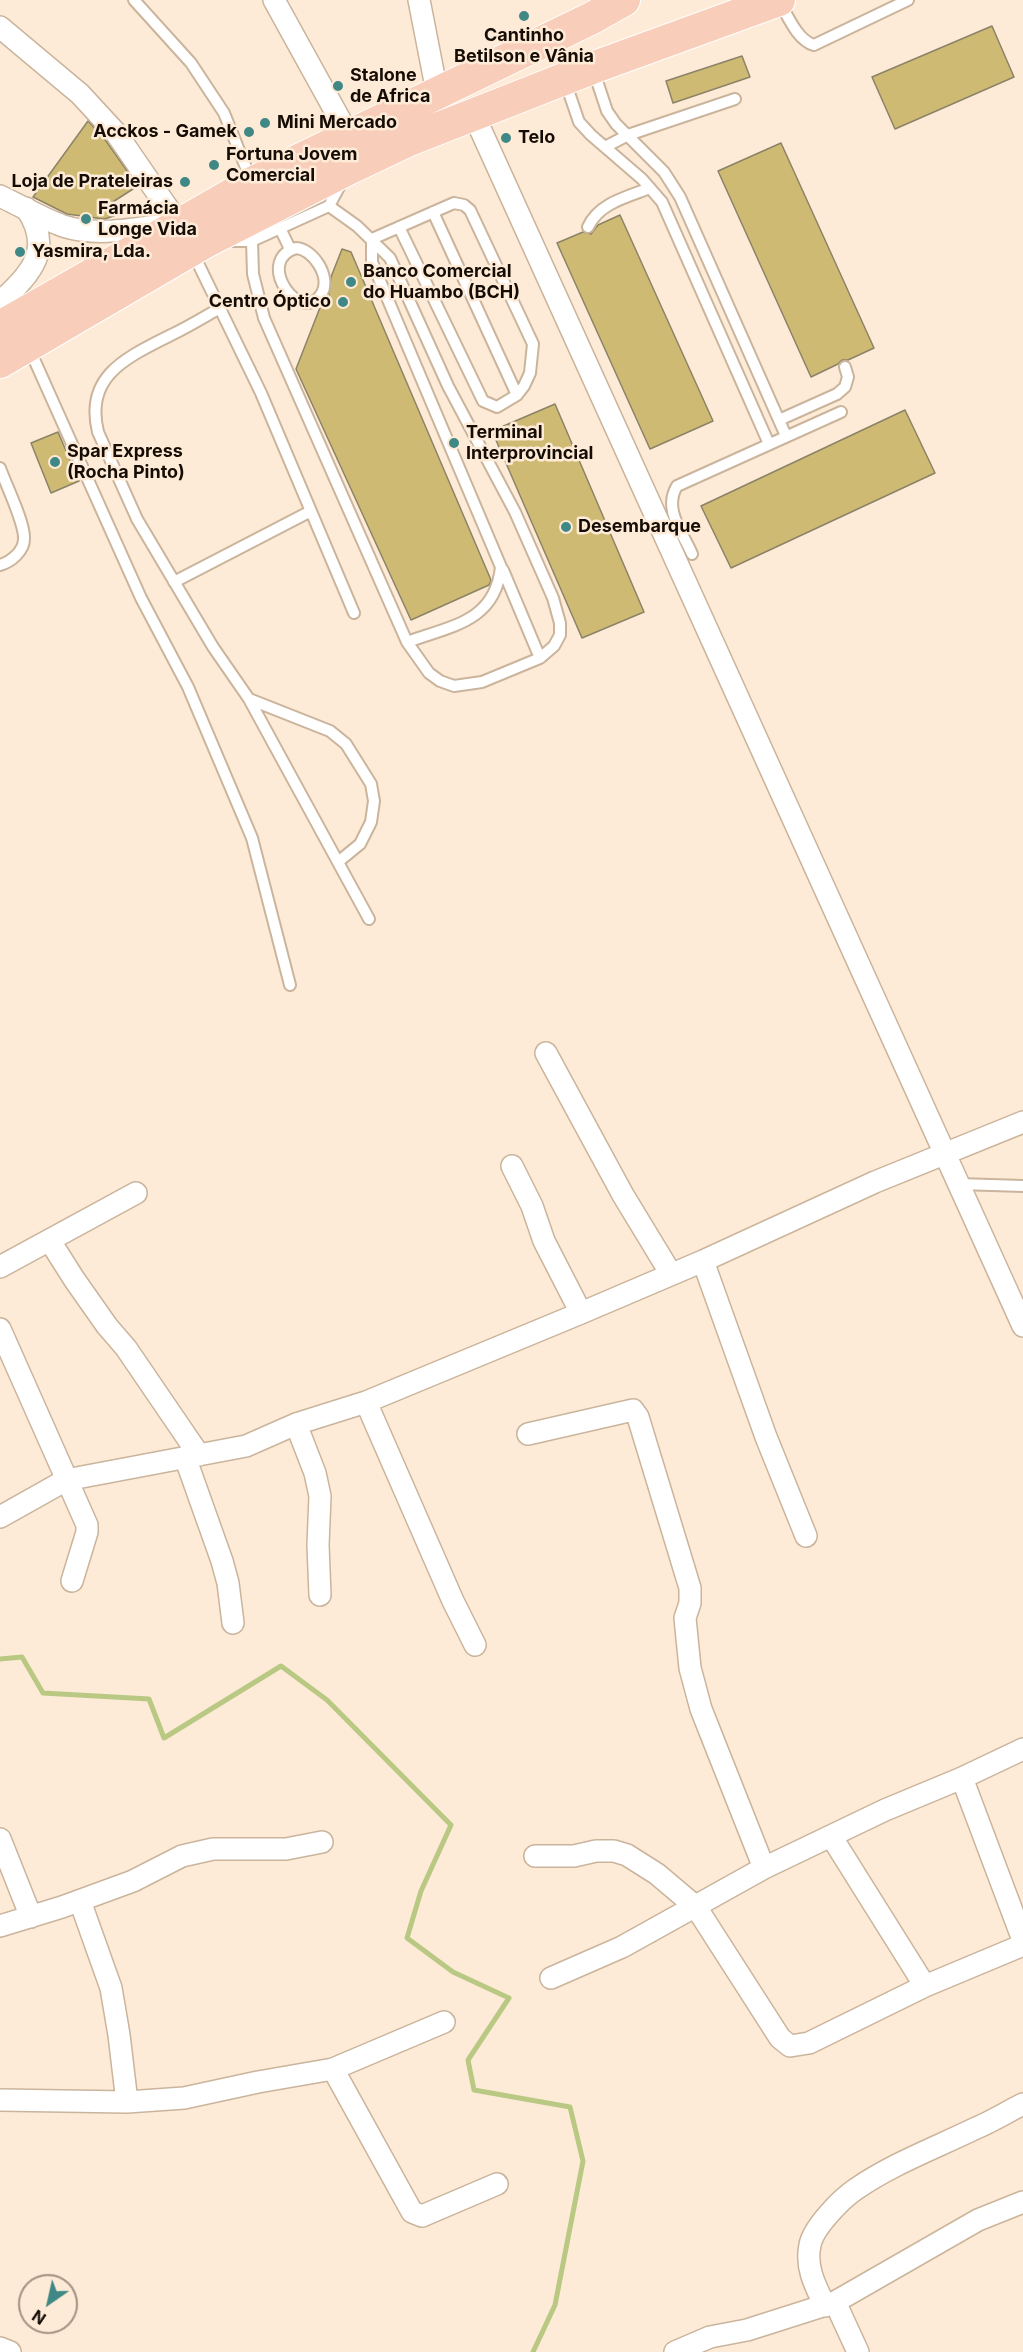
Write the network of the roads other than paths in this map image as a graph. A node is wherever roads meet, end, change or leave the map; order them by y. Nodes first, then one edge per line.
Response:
1 (134, 0) edge
2 (274, 0) edge
3 (419, 0) edge
4 (624, 0) edge
5 (779, 0) edge
6 (908, 0) edge
7 (0, 27) edge
8 (578, 73) junction
9 (437, 92) junction
10 (735, 99) dead end
11 (473, 113) junction
12 (628, 135) junction
13 (349, 136) junction
14 (605, 147) junction
15 (350, 168) junction
16 (252, 183) junction
17 (650, 188) junction
18 (0, 196) edge
19 (329, 206) junction
20 (25, 207) junction
21 (432, 212) junction
22 (399, 227) junction
23 (588, 227) dead end
24 (280, 228) junction
25 (192, 238) junction
26 (372, 239) junction
27 (252, 241) junction
28 (290, 249) junction
29 (0, 302) edge
30 (220, 308) junction
31 (0, 327) edge
32 (27, 345) junction
33 (0, 364) edge
34 (845, 367) dead end
35 (517, 396) junction
36 (841, 412) dead end
37 (779, 420) junction
38 (786, 436) junction
39 (769, 444) junction
40 (0, 468) edge
41 (311, 511) junction
42 (692, 554) dead end
43 (0, 565) edge
44 (501, 567) junction
45 (174, 582) junction
46 (354, 613) dead end
47 (407, 642) junction
48 (540, 658) junction
49 (249, 699) junction
50 (338, 862) junction
51 (369, 919) dead end
52 (290, 985) dead end
53 (546, 1053) dead end
54 (1023, 1122) edge
55 (945, 1154) junction
56 (512, 1166) dead end
57 (958, 1184) junction
58 (1023, 1186) edge
59 (136, 1193) dead end
60 (50, 1241) junction
61 (703, 1261) junction
62 (0, 1267) edge
63 (671, 1274) junction
64 (581, 1313) junction
65 (1023, 1326) edge
66 (0, 1329) edge
67 (366, 1402) junction
68 (296, 1425) junction
69 (528, 1434) dead end
70 (192, 1456) junction
71 (66, 1480) junction
72 (0, 1517) edge
73 (806, 1536) dead end
74 (72, 1581) dead end
75 (320, 1594) dead end
76 (232, 1623) dead end
77 (476, 1645) dead end
78 (1023, 1749) edge
79 (962, 1778) junction
80 (831, 1836) junction
81 (0, 1839) edge
82 (322, 1842) dead end
83 (535, 1856) dead end
84 (764, 1868) junction
85 (80, 1901) junction
86 (696, 1907) junction
87 (31, 1917) junction
88 (0, 1926) edge
89 (1023, 1940) edge
90 (1023, 1945) edge
91 (551, 1978) dead end
92 (926, 1986) junction
93 (444, 2022) dead end
94 (333, 2069) junction
95 (0, 2100) edge
96 (127, 2102) junction
97 (1023, 2104) edge
98 (497, 2184) dead end
99 (1023, 2202) edge
100 (830, 2304) junction
101 (0, 2348) edge
102 (10, 2352) edge
103 (675, 2352) edge
104 (858, 2352) edge

1 - 16 lane
2 - 13 street
3 - 9 street
4 - 9 main road
5 - 6 lane
5 - 8 main road
7 - 25 street
8 - 11 main road
8 - 12 lane
8 - 14 lane
9 - 13 main road
10 - 12 lane
11 - 15 main road
11 - 55 street
12 - 14 lane
12 - 37 lane
13 - 16 main road
14 - 17 lane
15 - 19 lane
15 - 25 main road
16 - 25 main road
17 - 23 lane
17 - 39 lane
18 - 20 street
19 - 24 lane
19 - 26 lane
20 - 25 street
20 - 29 street
21 - 22 lane
21 - 35 lane
21 - 35 lane
22 - 26 lane
22 - 35 lane
24 - 27 lane
24 - 28 lane
25 - 27 lane
25 - 30 lane
25 - 31 main road
25 - 32 main road
26 - 44 lane
26 - 48 lane
27 - 47 lane
28 - 28 lane
30 - 41 lane
30 - 45 lane
32 - 33 main road
32 - 52 lane
34 - 37 lane
36 - 38 lane
37 - 38 lane
38 - 39 lane
39 - 42 lane
40 - 43 lane
41 - 45 lane
41 - 46 lane
44 - 47 lane
44 - 48 lane
45 - 49 lane
47 - 48 lane
49 - 50 lane
49 - 50 lane
50 - 51 lane
53 - 63 street
54 - 55 street
55 - 57 street
55 - 61 street
56 - 64 street
57 - 58 lane
57 - 65 street
59 - 60 street
60 - 62 street
60 - 70 street
61 - 63 street
61 - 73 street
63 - 64 street
64 - 67 street
66 - 71 street
67 - 68 street
67 - 77 street
68 - 70 street
68 - 75 street
69 - 84 street
70 - 71 street
70 - 76 street
71 - 72 street
71 - 74 street
78 - 79 street
79 - 80 street
79 - 89 street
80 - 84 street
80 - 92 street
81 - 87 street
82 - 85 street
83 - 86 street
84 - 86 street
85 - 87 street
85 - 96 street
86 - 91 street
86 - 92 street
87 - 88 street
90 - 92 street
93 - 94 street
94 - 96 street
94 - 98 street
95 - 96 street
97 - 100 street
99 - 100 street
100 - 103 street
100 - 104 street
101 - 102 street

